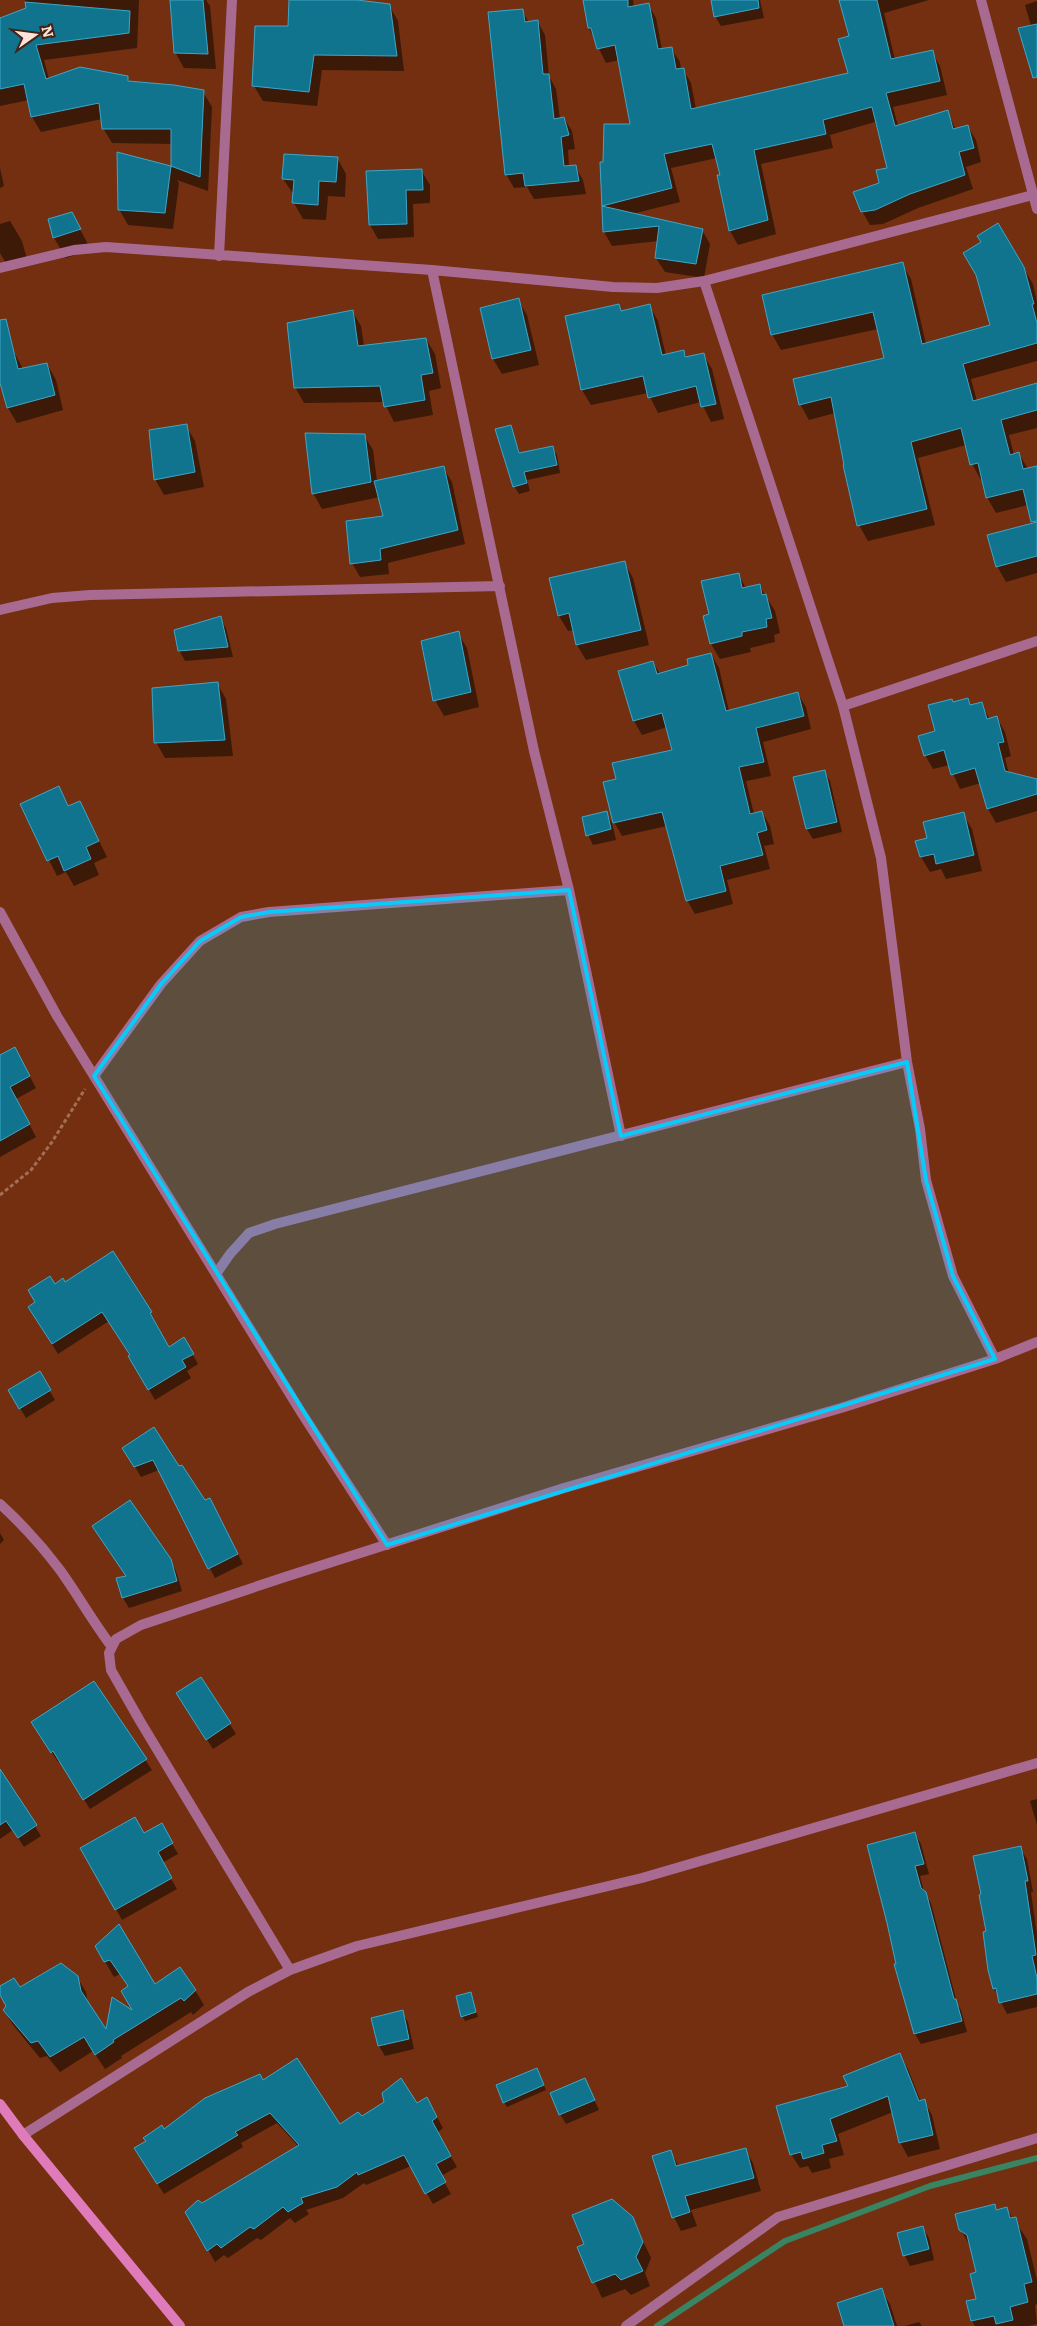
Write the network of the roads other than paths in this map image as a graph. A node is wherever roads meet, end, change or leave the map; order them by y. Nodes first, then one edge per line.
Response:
1 (232, 0) edge
2 (981, 0) edge
3 (1033, 195) junction
4 (1037, 209) edge
5 (219, 256) junction
6 (0, 268) edge
7 (432, 270) junction
8 (704, 281) junction
9 (500, 586) junction
10 (0, 610) edge
11 (1037, 641) edge
12 (843, 706) junction
13 (569, 890) junction
14 (0, 912) edge
15 (907, 1062) junction
16 (94, 1076) junction
17 (621, 1136) junction
18 (216, 1274) junction
19 (1037, 1342) edge
20 (996, 1359) junction
21 (0, 1504) edge
22 (387, 1545) junction
23 (112, 1647) junction
24 (1037, 1763) edge
25 (290, 1970) junction
26 (0, 2104) edge
27 (23, 2136) junction
28 (1037, 2138) edge
29 (180, 2326) edge
30 (626, 2326) edge

1 - 5 street
2 - 3 street
3 - 4 street
3 - 8 street
5 - 6 street
5 - 7 street
7 - 8 street
7 - 9 street
8 - 12 street
9 - 10 street
9 - 13 street
11 - 12 street
12 - 15 street
13 - 16 street
13 - 17 street
14 - 16 street
15 - 17 street
15 - 20 street
16 - 18 street
17 - 18 street
18 - 22 street
19 - 20 street
20 - 22 street
21 - 23 street
22 - 23 street
23 - 25 street
24 - 25 street
25 - 27 street
26 - 27 main road
27 - 29 main road
28 - 30 street

